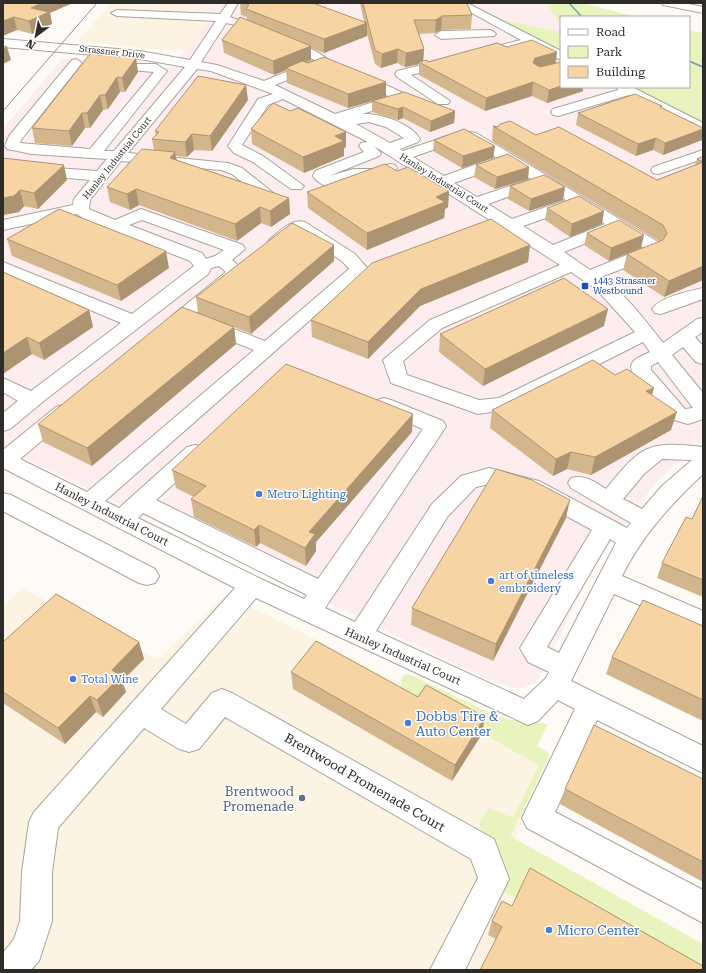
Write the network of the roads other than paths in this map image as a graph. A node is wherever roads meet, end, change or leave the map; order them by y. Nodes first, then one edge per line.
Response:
1 (127, 3) edge
2 (233, 3) edge
3 (459, 3) edge
4 (667, 3) edge
5 (175, 5) edge
6 (703, 10) edge
7 (117, 13) dead end
8 (189, 16) junction
9 (223, 18) junction
10 (249, 28) edge
11 (506, 28) junction
12 (490, 34) junction
13 (3, 36) edge
14 (270, 36) edge
15 (441, 36) dead end
16 (97, 38) dead end
17 (531, 41) junction
18 (3, 43) edge
19 (29, 45) junction
20 (205, 46) junction
21 (193, 47) dead end
22 (448, 47) dead end
23 (81, 49) junction
24 (560, 56) edge
25 (76, 64) junction
26 (91, 64) edge
27 (194, 64) junction
28 (120, 66) edge
29 (266, 86) junction
30 (626, 89) edge
31 (284, 94) junction
32 (443, 101) dead end
33 (558, 112) dead end
34 (314, 116) junction
35 (339, 121) junction
36 (703, 128) edge
37 (133, 148) junction
38 (239, 150) junction
39 (388, 150) junction
40 (95, 154) junction
41 (703, 154) edge
42 (508, 159) junction
43 (3, 168) edge
44 (658, 170) dead end
45 (102, 176) junction
46 (458, 176) junction
47 (543, 180) junction
48 (442, 182) junction
49 (296, 186) dead end
50 (493, 197) junction
51 (578, 201) junction
52 (276, 202) edge
53 (475, 203) junction
54 (81, 208) junction
55 (528, 219) junction
56 (3, 225) edge
57 (511, 225) junction
58 (618, 225) junction
59 (115, 226) junction
60 (567, 245) junction
61 (552, 251) junction
62 (221, 260) junction
63 (250, 262) junction
64 (573, 265) junction
65 (203, 266) junction
66 (3, 267) edge
67 (597, 273) junction
68 (703, 293) edge
69 (158, 305) junction
70 (662, 308) dead end
71 (182, 315) junction
72 (135, 322) junction
73 (703, 323) edge
74 (166, 328) edge
75 (645, 334) junction
76 (685, 337) junction
77 (267, 349) junction
78 (661, 354) junction
79 (703, 358) edge
80 (3, 384) edge
81 (365, 398) edge
82 (32, 400) junction
83 (78, 400) edge
84 (703, 406) edge
85 (703, 412) edge
86 (4, 423) edge
87 (208, 439) edge
88 (703, 454) edge
89 (4, 459) edge
90 (703, 462) edge
91 (579, 482) dead end
92 (609, 500) junction
93 (3, 501) edge
94 (140, 502) junction
95 (89, 503) junction
96 (122, 519) junction
97 (646, 520) junction
98 (606, 527) junction
99 (631, 540) junction
100 (147, 576) dead end
101 (609, 581) junction
102 (252, 586) junction
103 (322, 592) junction
104 (308, 612) junction
105 (703, 622) edge
106 (359, 636) junction
107 (560, 677) junction
108 (592, 703) junction
109 (142, 712) junction
110 (703, 760) edge
111 (703, 907) edge
112 (10, 970) edge
113 (447, 970) edge

1 - 5 street
2 - 9 street, Hanley Industrial Court
3 - 11 street
4 - 6 street
5 - 8 street
7 - 8 street
8 - 9 street
9 - 10 street
9 - 20 street, Hanley Industrial Court
11 - 12 street
11 - 17 street
12 - 15 street
12 - 22 street
13 - 19 street, Strassner Drive
14 - 29 street
16 - 23 street
17 - 24 street
17 - 32 street
18 - 19 street, Strassner Drive
19 - 23 street, Strassner Drive
20 - 21 street
20 - 27 street, Hanley Industrial Court
23 - 25 street
23 - 27 street, Strassner Drive
25 - 26 street
25 - 40 street
27 - 29 street, Hanley Industrial Court
27 - 37 street, Hanley Industrial Court
28 - 40 street
29 - 31 street, Hanley Industrial Court
29 - 35 street
30 - 33 street
30 - 36 street
31 - 34 street, Hanley Industrial Court
31 - 38 street
34 - 35 street, Hanley Industrial Court
34 - 39 street
35 - 39 street, Hanley Industrial Court
35 - 39 street
37 - 38 street
37 - 40 street
37 - 45 street, Hanley Industrial Court
37 - 52 street
38 - 49 street
39 - 42 street
39 - 46 street
39 - 48 street, Hanley Industrial Court
41 - 44 street
42 - 46 street
42 - 47 street
43 - 45 street
45 - 54 street, Hanley Industrial Court
46 - 48 street
46 - 50 street
47 - 50 street
47 - 51 street
48 - 53 street, Hanley Industrial Court
50 - 53 street
50 - 55 street
51 - 55 street
51 - 58 street
53 - 57 street, Hanley Industrial Court
54 - 56 street
54 - 59 street, Hanley Industrial Court
55 - 57 street
55 - 60 street
57 - 61 street, Hanley Industrial Court
58 - 60 street
58 - 67 street
59 - 62 street
59 - 65 street, Hanley Industrial Court
60 - 61 street
60 - 67 street
61 - 64 street, Hanley Industrial Court
62 - 63 street
62 - 65 street
63 - 71 street
63 - 77 street
64 - 67 street, Hanley Industrial Court
64 - 75 street
65 - 69 street
66 - 72 street
67 - 75 street, Hanley Industrial Court
68 - 70 street
69 - 71 street
69 - 72 street
71 - 74 street
71 - 77 street
72 - 82 street
73 - 76 street
75 - 78 street, Hanley Industrial Court
76 - 78 street
76 - 79 street
77 - 95 street
78 - 84 street, Hanley Industrial Court
78 - 85 street
80 - 82 street
81 - 103 street
82 - 86 street
83 - 89 street
87 - 94 street
88 - 92 street
89 - 95 street, Hanley Industrial Court
90 - 97 street, Hanley Industrial Court
91 - 92 street
92 - 97 street
93 - 100 street
94 - 96 street
94 - 103 street
95 - 96 street, Hanley Industrial Court
96 - 102 street, Hanley Industrial Court
97 - 99 street, Hanley Industrial Court
98 - 99 street
98 - 106 street
98 - 107 street
99 - 101 street, Hanley Industrial Court
101 - 105 street
101 - 107 street, Hanley Industrial Court
102 - 104 street, Hanley Industrial Court
102 - 109 street
103 - 104 street
104 - 106 street, Hanley Industrial Court
106 - 107 street, Hanley Industrial Court
107 - 108 street
108 - 110 street
108 - 111 street
109 - 112 street
109 - 113 street, Brentwood Promenade Court

